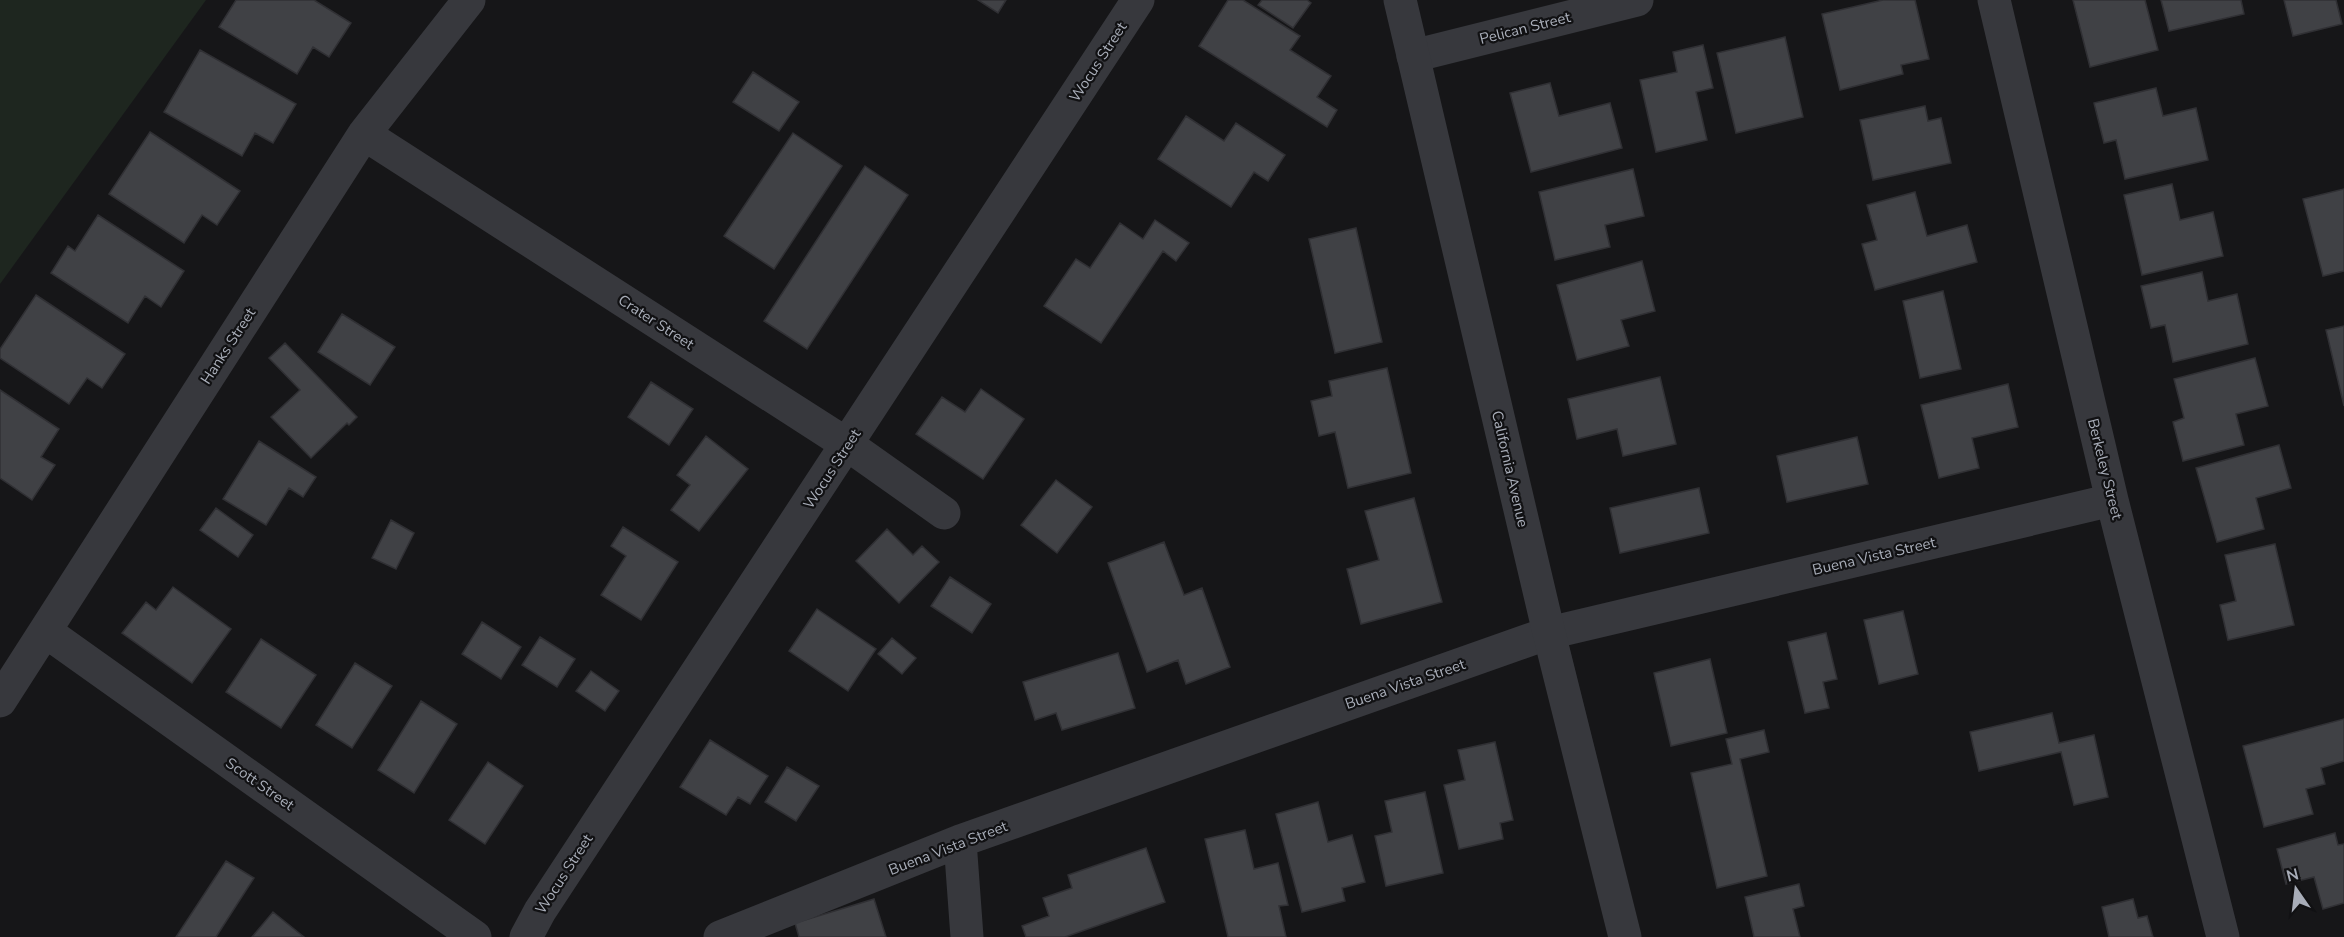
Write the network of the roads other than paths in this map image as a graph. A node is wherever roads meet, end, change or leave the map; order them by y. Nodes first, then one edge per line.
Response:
1 (469, 0) edge
2 (1138, 0) edge
3 (1400, 0) edge
4 (1637, 0) edge
5 (1994, 0) edge
6 (1413, 56) junction
7 (364, 134) junction
8 (848, 445) junction
9 (2112, 500) junction
10 (944, 513) dead end
11 (45, 632) junction
12 (1549, 633) junction
13 (0, 701) edge
14 (960, 841) junction
15 (475, 937) edge
16 (526, 937) edge
17 (720, 937) edge
18 (967, 937) edge
19 (1625, 937) edge
20 (2223, 937) edge

1 - 7 street, Hanks Street
2 - 8 street, Wocus Street
3 - 6 street, California Avenue
4 - 6 street, Pelican Street
5 - 9 street, Berkeley Street
6 - 12 street, California Avenue
7 - 8 street, Crater Street
7 - 11 street, Hanks Street
8 - 10 street, Crater Street
8 - 16 street, Wocus Street
9 - 12 street, Buena Vista Street
9 - 20 street, Berkeley Street
11 - 13 street, Hanks Street
11 - 15 street, Scott Street
12 - 14 street, Buena Vista Street
12 - 19 street, California Avenue
14 - 17 street, Buena Vista Street
14 - 18 street

